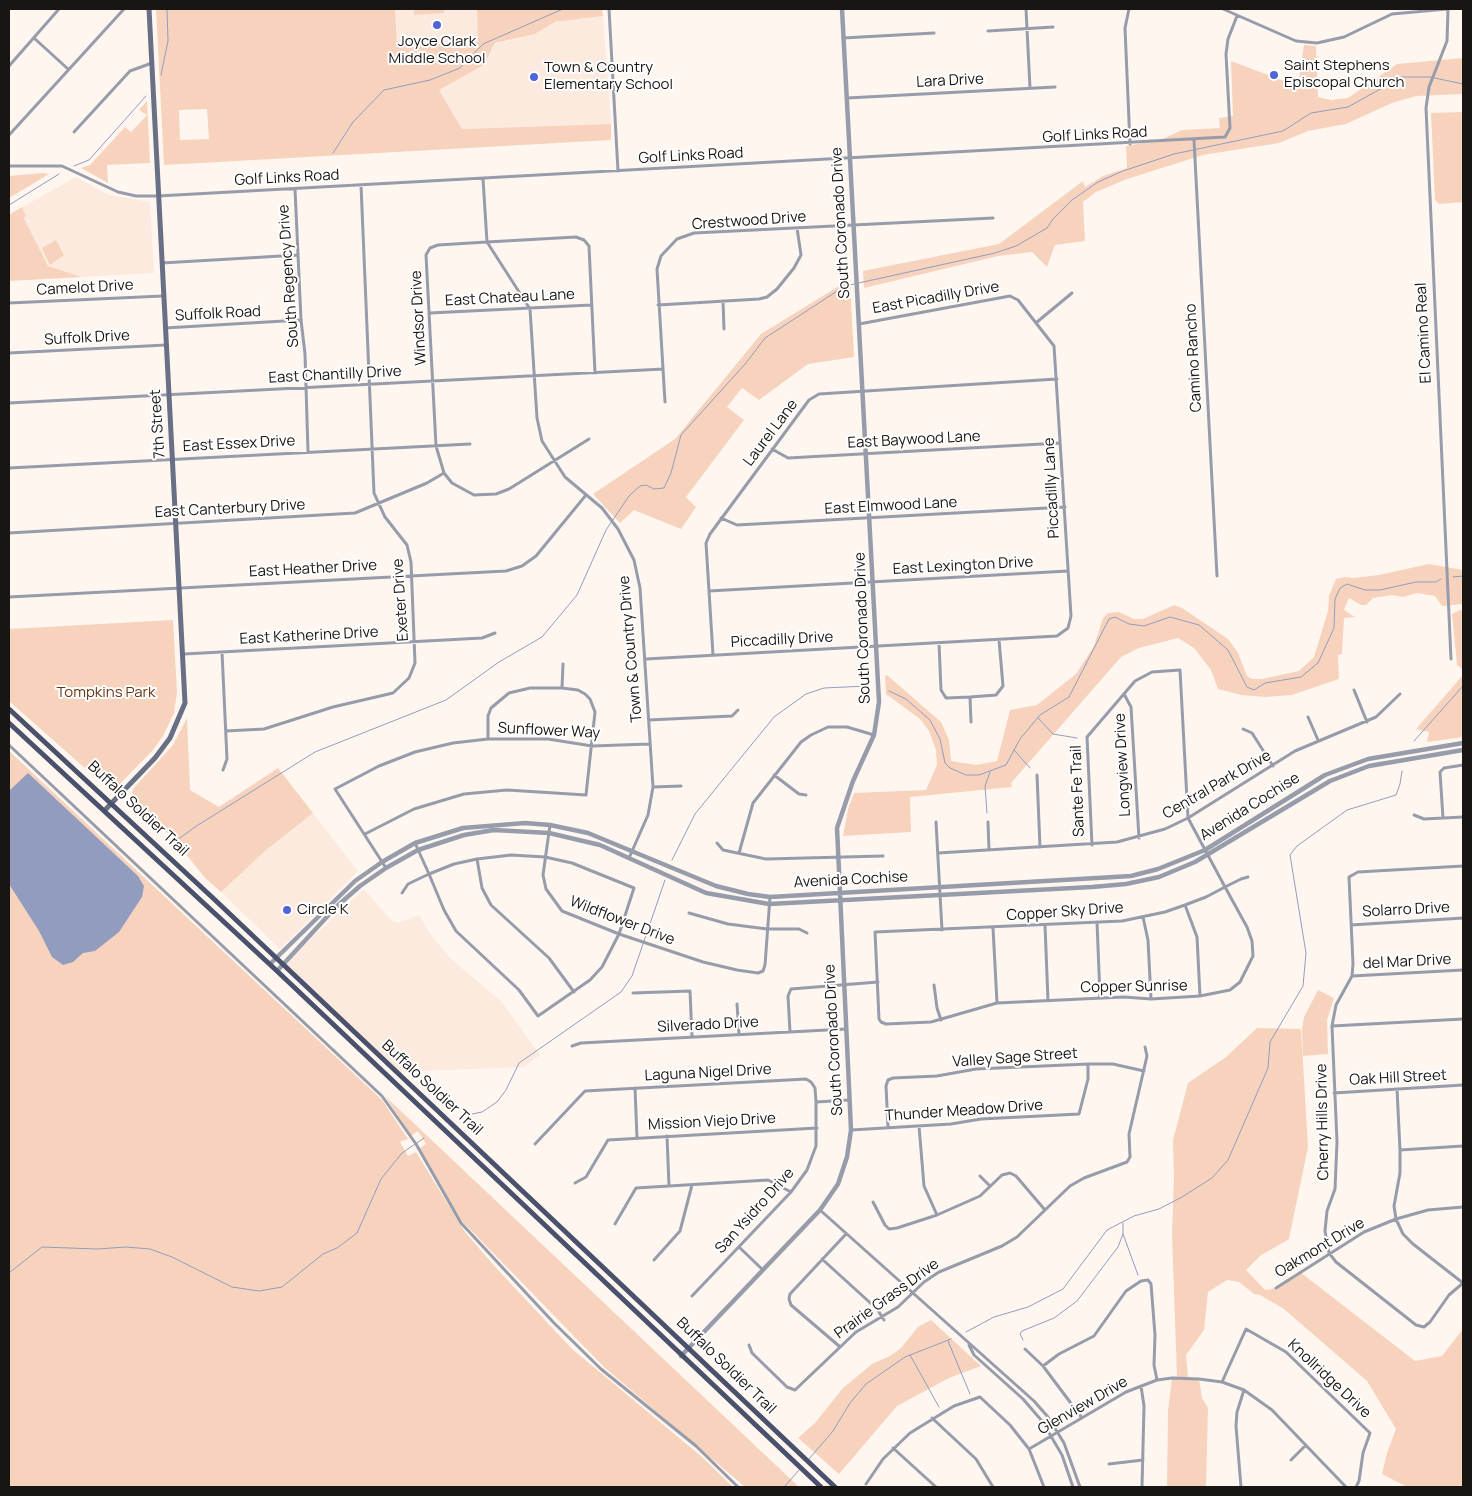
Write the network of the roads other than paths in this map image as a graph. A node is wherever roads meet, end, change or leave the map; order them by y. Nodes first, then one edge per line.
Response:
1 (59, 9) edge
2 (124, 9) edge
3 (149, 9) edge
4 (608, 9) edge
5 (842, 9) edge
6 (1026, 9) edge
7 (1129, 9) edge
8 (1223, 9) edge
9 (1448, 9) edge
10 (1237, 16) junction
11 (1052, 27) dead end
12 (1027, 29) junction
13 (988, 31) dead end
14 (934, 33) dead end
15 (34, 38) junction
16 (843, 38) junction
17 (152, 64) junction
18 (9, 66) edge
19 (68, 69) junction
20 (1055, 87) dead end
21 (1030, 88) junction
22 (847, 98) junction
23 (74, 132) dead end
24 (10, 134) dead end
25 (1194, 140) junction
26 (1130, 144) junction
27 (849, 160) junction
28 (9, 166) edge
29 (618, 171) junction
30 (483, 179) junction
31 (361, 186) junction
32 (295, 189) junction
33 (158, 196) junction
34 (993, 218) dead end
35 (854, 225) junction
36 (797, 228) junction
37 (487, 242) junction
38 (298, 255) junction
39 (162, 263) junction
40 (1072, 293) dead end
41 (163, 296) junction
42 (723, 301) junction
43 (9, 303) edge
44 (591, 305) junction
45 (658, 305) junction
46 (530, 309) junction
47 (430, 313) junction
48 (301, 320) junction
49 (1037, 322) junction
50 (858, 324) junction
51 (165, 328) junction
52 (724, 329) dead end
53 (166, 345) junction
54 (1054, 346) joint
55 (9, 353) edge
56 (663, 369) junction
57 (595, 373) junction
58 (534, 376) junction
59 (1057, 379) junction
60 (433, 381) junction
61 (369, 384) junction
62 (306, 388) junction
63 (862, 391) junction
64 (168, 394) junction
65 (665, 402) dead end
66 (9, 403) edge
67 (589, 439) dead end
68 (1060, 443) junction
69 (470, 444) dead end
70 (436, 446) junction
71 (772, 449) junction
72 (371, 450) junction
73 (308, 452) junction
74 (867, 454) junction
75 (173, 459) junction
76 (553, 462) junction
77 (9, 468) edge
78 (444, 473) junction
79 (586, 495) junction
80 (378, 505) junction
81 (1065, 507) junction
82 (721, 518) junction
83 (871, 518) junction
84 (177, 523) junction
85 (9, 532) edge
86 (1068, 571) junction
87 (410, 576) junction
88 (1217, 576) dead end
89 (874, 582) junction
90 (180, 588) junction
91 (709, 591) junction
92 (9, 597) edge
93 (1068, 628) joint
94 (495, 633) dead end
95 (999, 639) junction
96 (415, 642) junction
97 (939, 643) junction
98 (876, 646) junction
99 (222, 652) junction
100 (184, 654) junction
101 (713, 655) junction
102 (646, 658) junction
103 (1451, 659) dead end
104 (563, 664) dead end
105 (562, 688) junction
106 (1354, 690) dead end
107 (1124, 694) junction
108 (1400, 694) dead end
109 (970, 697) junction
110 (9, 709) edge
111 (738, 710) dead end
112 (1308, 717) dead end
113 (649, 720) junction
114 (9, 722) edge
115 (971, 722) dead end
116 (1367, 722) junction
117 (1243, 729) dead end
118 (226, 731) junction
119 (874, 735) junction
120 (488, 739) junction
121 (1318, 740) junction
122 (1463, 743) edge
123 (650, 744) junction
124 (9, 745) edge
125 (592, 746) junction
126 (1463, 750) edge
127 (1463, 765) edge
128 (1273, 766) junction
129 (223, 770) dead end
130 (774, 775) junction
131 (1037, 775) dead end
132 (681, 786) dead end
133 (653, 787) junction
134 (806, 796) dead end
135 (112, 802) junction
136 (105, 810) junction
137 (1414, 815) dead end
138 (1463, 817) edge
139 (1188, 818) junction
140 (1443, 818) junction
141 (936, 822) dead end
142 (988, 822) dead end
143 (550, 825) junction
144 (549, 833) junction
145 (365, 834) junction
146 (1139, 838) junction
147 (415, 843) junction
148 (717, 843) dead end
149 (1092, 844) junction
150 (1040, 847) junction
151 (418, 850) junction
152 (632, 850) junction
153 (989, 850) junction
154 (1205, 850) junction
155 (739, 853) junction
156 (938, 853) junction
157 (883, 856) dead end
158 (1208, 856) junction
159 (477, 858) junction
160 (545, 858) junction
161 (629, 858) junction
162 (838, 858) junction
163 (382, 862) junction
164 (1463, 866) edge
165 (386, 868) junction
166 (429, 874) junction
167 (1248, 877) dead end
168 (1225, 887) junction
169 (939, 888) junction
170 (402, 893) dead end
171 (840, 894) junction
172 (940, 895) junction
173 (770, 897) junction
174 (840, 901) junction
175 (769, 904) junction
176 (1185, 905) junction
177 (689, 913) dead end
178 (1144, 917) junction
179 (1463, 918) edge
180 (1097, 922) junction
181 (1045, 925) junction
182 (1351, 925) junction
183 (993, 928) junction
184 (767, 929) junction
185 (942, 930) junction
186 (807, 933) dead end
187 (619, 934) junction
188 (277, 958) junction
189 (270, 964) junction
190 (284, 964) junction
191 (1463, 970) edge
192 (277, 971) junction
193 (1352, 976) junction
194 (878, 982) junction
195 (844, 984) junction
196 (934, 985) dead end
197 (574, 992) junction
198 (633, 993) dead end
199 (1200, 996) junction
200 (1100, 998) junction
201 (1151, 999) junction
202 (1048, 1000) junction
203 (997, 1003) junction
204 (737, 1004) dead end
205 (1463, 1019) edge
206 (941, 1020) junction
207 (1332, 1026) junction
208 (846, 1029) junction
209 (790, 1032) junction
210 (739, 1034) junction
211 (692, 1037) junction
212 (572, 1046) dead end
213 (1145, 1047) dead end
214 (1088, 1064) junction
215 (1144, 1071) junction
216 (1463, 1085) edge
217 (635, 1088) junction
218 (1397, 1089) junction
219 (1334, 1093) junction
220 (849, 1100) junction
221 (816, 1102) junction
222 (919, 1126) junction
223 (888, 1127) junction
224 (817, 1128) junction
225 (851, 1130) junction
226 (667, 1136) junction
227 (637, 1138) junction
228 (535, 1144) dead end
229 (1463, 1146) edge
230 (1400, 1150) junction
231 (980, 1176) dead end
232 (575, 1183) dead end
233 (692, 1185) junction
234 (669, 1186) junction
235 (990, 1186) junction
236 (791, 1192) junction
237 (873, 1202) dead end
238 (1463, 1207) edge
239 (820, 1210) junction
240 (1045, 1210) junction
241 (937, 1215) junction
242 (1396, 1219) junction
243 (615, 1224) dead end
244 (846, 1234) junction
245 (739, 1247) junction
246 (1329, 1253) junction
247 (822, 1259) junction
248 (654, 1260) dead end
249 (763, 1270) junction
250 (1463, 1283) edge
251 (1276, 1288) dead end
252 (912, 1293) junction
253 (692, 1296) dead end
254 (883, 1319) junction
255 (969, 1345) junction
256 (749, 1346) dead end
257 (839, 1346) junction
258 (689, 1348) junction
259 (1025, 1349) dead end
260 (681, 1356) junction
261 (1043, 1366) junction
262 (1158, 1380) junction
263 (1222, 1382) junction
264 (1141, 1386) junction
265 (1244, 1390) junction
266 (932, 1418) junction
267 (1082, 1418) junction
268 (1058, 1433) junction
269 (1053, 1436) junction
270 (1306, 1445) junction
271 (893, 1448) junction
272 (1029, 1449) junction
273 (1143, 1460) junction
274 (1291, 1460) dead end
275 (1109, 1464) dead end
276 (866, 1484) dead end
277 (738, 1487) edge
278 (821, 1487) edge
279 (835, 1487) edge
280 (936, 1487) edge
281 (993, 1487) edge
282 (1044, 1487) edge
283 (1073, 1487) edge
284 (1080, 1487) edge
285 (1142, 1487) edge
286 (1241, 1487) edge
287 (1346, 1487) edge
288 (1356, 1487) edge

1 - 15 street
2 - 19 street
3 - 17 main road, 7th Street
4 - 29 street
5 - 16 street, South Coronado Drive
6 - 12 street
7 - 26 street
8 - 10 street
9 - 10 street
9 - 103 street, El Camino Real
10 - 25 street, Golf Links Road
11 - 12 street
12 - 13 street
12 - 21 street
14 - 16 street
15 - 18 street
15 - 19 street
16 - 22 street, South Coronado Drive
17 - 23 street
17 - 33 main road, 7th Street
19 - 24 street
20 - 21 street, Lara Drive
21 - 22 street, Lara Drive
22 - 27 street, South Coronado Drive
25 - 26 street, Golf Links Road
25 - 88 street, Camino Rancho
26 - 27 street, Golf Links Road
27 - 29 street, Golf Links Road
27 - 35 street, South Coronado Drive
28 - 33 street, Golf Links Road
29 - 30 street, Golf Links Road
30 - 31 street, Golf Links Road
30 - 37 street, Town & Country Drive
31 - 32 street, Golf Links Road
31 - 61 street, Exeter Drive
32 - 33 street, Golf Links Road
32 - 38 street, South Regency Drive
33 - 39 main road, 7th Street
34 - 35 street, Crestwood Drive
35 - 36 street, Crestwood Drive
35 - 50 street, South Coronado Drive
36 - 42 street
36 - 45 street, Crestwood Drive
37 - 44 street
37 - 46 street, Town & Country Drive
37 - 47 street, Windsor Drive
38 - 39 street
38 - 48 street, South Regency Drive
39 - 41 main road, 7th Street
40 - 49 street
41 - 43 street, Camelot Drive
41 - 51 main road, 7th Street
42 - 45 street
42 - 52 street
44 - 46 street, East Chateau Lane
44 - 57 street
45 - 56 street, Crestwood Drive
46 - 47 street, East Chateau Lane
46 - 58 street, Town & Country Drive
47 - 60 street, Windsor Drive
48 - 51 street, Suffolk Road
48 - 62 street, South Regency Drive
49 - 50 street, East Picadilly Drive
49 - 54 street, East Picadilly Drive
50 - 63 street, South Coronado Drive
51 - 53 main road, 7th Street
53 - 55 street, Suffolk Drive
53 - 64 main road, 7th Street
54 - 59 street, Piccadilly Lane
56 - 57 street, East Chantilly Drive
56 - 65 street, Crestwood Drive
57 - 58 street, East Chantilly Drive
58 - 60 street, East Chantilly Drive
58 - 76 street, Town & Country Drive
59 - 63 street, Laurel Lane
59 - 68 street, Piccadilly Lane
60 - 61 street, East Chantilly Drive
60 - 70 street, Windsor Drive
61 - 62 street, East Chantilly Drive
61 - 72 street, Exeter Drive
62 - 64 street, East Chantilly Drive
62 - 73 street, South Regency Drive
63 - 71 street, Laurel Lane
63 - 74 street, South Coronado Drive
64 - 66 street, East Chantilly Drive
64 - 75 main road, 7th Street
67 - 76 street
68 - 74 street, East Baywood Lane
68 - 81 street, Piccadilly Lane
69 - 70 street, East Essex Drive
70 - 72 street, East Essex Drive
70 - 78 street, Windsor Drive
71 - 74 street, East Baywood Lane
71 - 82 street, Laurel Lane
72 - 73 street, East Essex Drive
72 - 80 street, Exeter Drive
73 - 75 street, East Essex Drive
74 - 83 street, South Coronado Drive
75 - 77 street, East Essex Drive
75 - 84 main road, 7th Street
76 - 78 street
76 - 79 street, Town & Country Drive
78 - 80 street, East Canterbury Drive
79 - 87 street, East Heather Drive
79 - 102 street, Town & Country Drive
80 - 84 street, East Canterbury Drive
80 - 87 street, Exeter Drive
81 - 83 street, East Elmwood Lane
81 - 86 street, Piccadilly Lane
82 - 83 street, East Elmwood Lane
82 - 91 street, Laurel Lane
83 - 89 street, South Coronado Drive
84 - 85 street, East Canterbury Drive
84 - 90 main road, 7th Street
86 - 89 street, East Lexington Drive
86 - 93 street, Piccadilly Lane
87 - 90 street, East Heather Drive
87 - 96 street, Exeter Drive
89 - 91 street, East Lexington Drive
89 - 98 street, South Coronado Drive
90 - 92 street, East Heather Drive
90 - 100 main road, 7th Street
91 - 101 street, Laurel Lane
93 - 95 street, Piccadilly Drive
94 - 96 street, East Katherine Drive
95 - 97 street, Piccadilly Drive
95 - 109 street
96 - 99 street, East Katherine Drive
96 - 118 street, Exeter Drive
97 - 98 street, Piccadilly Drive
97 - 109 street
98 - 101 street, Piccadilly Drive
98 - 119 street, South Coronado Drive
99 - 100 street, East Katherine Drive
99 - 118 street
100 - 135 main road, 7th Street
101 - 102 street, Piccadilly Drive
102 - 113 street, Town & Country Drive
104 - 105 street
105 - 120 street
105 - 125 street
106 - 116 street
107 - 139 street
107 - 146 street, Longview Drive
107 - 149 street, Sante Fe Trail
108 - 116 street, Central Park Drive
109 - 115 street
110 - 135 main road, Buffalo Soldier Trail
111 - 113 street
112 - 121 street
113 - 123 street, Town & Country Drive
114 - 136 main road, Buffalo Soldier Trail
116 - 121 street, Central Park Drive
117 - 128 street
118 - 129 street
119 - 130 street
119 - 162 street, South Coronado Drive
120 - 125 street, Sunflower Way
120 - 145 street, Sunflower Way
121 - 128 street, Central Park Drive
122 - 154 street, Avenida Cochise
123 - 125 street, Sunflower Way
123 - 133 street, Town & Country Drive
124 - 277 street
125 - 145 street
126 - 158 street, Avenida Cochise
127 - 140 street
128 - 139 street, Central Park Drive
130 - 134 street
130 - 155 street
131 - 150 street
132 - 133 street
133 - 152 street, Town & Country Drive
135 - 136 main road, 7th Street
135 - 188 main road, Buffalo Soldier Trail
136 - 189 main road, Buffalo Soldier Trail
137 - 140 street
138 - 140 street
139 - 146 street, Central Park Drive
139 - 154 street, Copper Sunrise
141 - 156 street
142 - 153 street
143 - 144 street, Wildflower Drive
143 - 147 street, Avenida Cochise
143 - 152 street, Avenida Cochise
144 - 151 street, Avenida Cochise
144 - 160 street, Wildflower Drive
144 - 161 street, Avenida Cochise
145 - 163 street
146 - 149 street, Central Park Drive
147 - 151 street
147 - 163 street, Avenida Cochise
148 - 155 street
149 - 150 street, Central Park Drive
150 - 153 street, Central Park Drive
151 - 165 street, Avenida Cochise
151 - 166 street
152 - 161 street, Town & Country Drive
152 - 173 street, Avenida Cochise
153 - 156 street, Central Park Drive
154 - 158 street, Copper Sunrise
154 - 169 street, Avenida Cochise
155 - 162 street
156 - 169 street
157 - 162 street
158 - 168 street, Copper Sunrise
158 - 172 street, Avenida Cochise
159 - 160 street
159 - 166 street
159 - 197 street
160 - 187 street, Wildflower Drive
160 - 187 street
161 - 175 street, Avenida Cochise
162 - 171 street, South Coronado Drive
163 - 165 street
163 - 188 street, Avenida Cochise
164 - 182 street
165 - 190 street, Avenida Cochise
166 - 170 street
166 - 197 street
167 - 168 street, Copper Sky Drive
168 - 176 street, Copper Sky Drive
168 - 199 street, Copper Sunrise
169 - 171 street, Avenida Cochise
169 - 172 street
171 - 173 street, Avenida Cochise
171 - 174 street, South Coronado Drive
172 - 174 street, Avenida Cochise
172 - 185 street
173 - 175 street
174 - 175 street, Avenida Cochise
174 - 195 street, South Coronado Drive
175 - 184 street
176 - 178 street, Copper Sky Drive
176 - 199 street
177 - 184 street
178 - 180 street, Copper Sky Drive
178 - 201 street
179 - 182 street, Solarro Drive
180 - 181 street, Copper Sky Drive
180 - 200 street
181 - 183 street, Copper Sky Drive
181 - 202 street
182 - 193 street
183 - 185 street, Copper Sky Drive
183 - 203 street
184 - 186 street
184 - 187 street, Wildflower Drive
185 - 194 street, Copper Sky Drive
187 - 197 street
188 - 189 street, Avenida Cochise
188 - 190 main road, Buffalo Soldier Trail
189 - 192 main road, Buffalo Soldier Trail
190 - 192 street, Avenida Cochise
190 - 258 main road, Buffalo Soldier Trail
191 - 193 street, del Mar Drive
192 - 260 main road, Buffalo Soldier Trail
193 - 207 street, Cherry Hills Drive
194 - 195 street
194 - 206 street, Copper Sunrise
195 - 208 street, South Coronado Drive
195 - 209 street
196 - 206 street
198 - 211 street
199 - 201 street, Copper Sunrise
200 - 201 street, Copper Sunrise
200 - 202 street, Copper Sunrise
202 - 203 street, Copper Sunrise
203 - 206 street, Copper Sunrise
204 - 210 street
205 - 207 street
207 - 219 street, Cherry Hills Drive
208 - 209 street, Silverado Drive
208 - 220 street, South Coronado Drive
209 - 210 street, Silverado Drive
210 - 211 street, Silverado Drive
211 - 212 street, Silverado Drive
213 - 215 street
214 - 215 street, Valley Sage Street
214 - 222 street, Thunder Meadow Drive
214 - 223 street, Valley Sage Street
215 - 240 street, Prairie Grass Drive
216 - 218 street, Oak Hill Street
217 - 221 street, Laguna Nigel Drive
217 - 227 street
217 - 228 street, Laguna Nigel Drive
218 - 219 street, Oak Hill Street
218 - 230 street
219 - 246 street, Cherry Hills Drive
220 - 221 street
220 - 225 street, South Coronado Drive
221 - 224 street, San Ysidro Drive
222 - 223 street, Thunder Meadow Drive
222 - 241 street
223 - 225 street, Thunder Meadow Drive
224 - 226 street, Mission Viejo Drive
224 - 236 street, San Ysidro Drive
225 - 239 street, South Coronado Drive
226 - 227 street, Mission Viejo Drive
226 - 234 street
227 - 232 street, Mission Viejo Drive
229 - 230 street
230 - 242 street
231 - 235 street
233 - 234 street
233 - 236 street
233 - 248 street
234 - 243 street
235 - 240 street
235 - 241 street
236 - 245 street, San Ysidro Drive
237 - 241 street
238 - 242 street, Oakmont Drive
239 - 244 street
239 - 249 street, South Coronado Drive
240 - 252 street, Prairie Grass Drive
242 - 246 street, Oakmont Drive
242 - 250 street
244 - 247 street
244 - 252 street
245 - 249 street
245 - 253 street, San Ysidro Drive
246 - 250 street
246 - 251 street, Oakmont Drive
247 - 254 street
247 - 257 street
249 - 258 street, South Coronado Drive
252 - 254 street, Prairie Grass Drive
252 - 255 street
254 - 257 street, Prairie Grass Drive
255 - 268 street
255 - 269 street
256 - 257 street, Prairie Grass Drive
258 - 260 street, South Coronado Drive
258 - 279 main road, Buffalo Soldier Trail
259 - 261 street
260 - 278 main road, Buffalo Soldier Trail
261 - 262 street
261 - 267 street
262 - 263 street, Glenview Drive
262 - 264 street, Glenview Drive
263 - 265 street, Glenview Drive
263 - 288 street, Knollridge Drive
264 - 267 street, Glenview Drive
264 - 273 street
265 - 270 street, Glenview Drive
265 - 286 street
266 - 271 street
266 - 272 street
266 - 281 street
267 - 268 street, Glenview Drive
268 - 269 street, Glenview Drive
268 - 284 street
269 - 272 street, Glenview Drive
269 - 283 street
270 - 274 street
270 - 287 street, Glenview Drive
271 - 276 street
271 - 280 street
272 - 282 street
273 - 275 street
273 - 285 street

